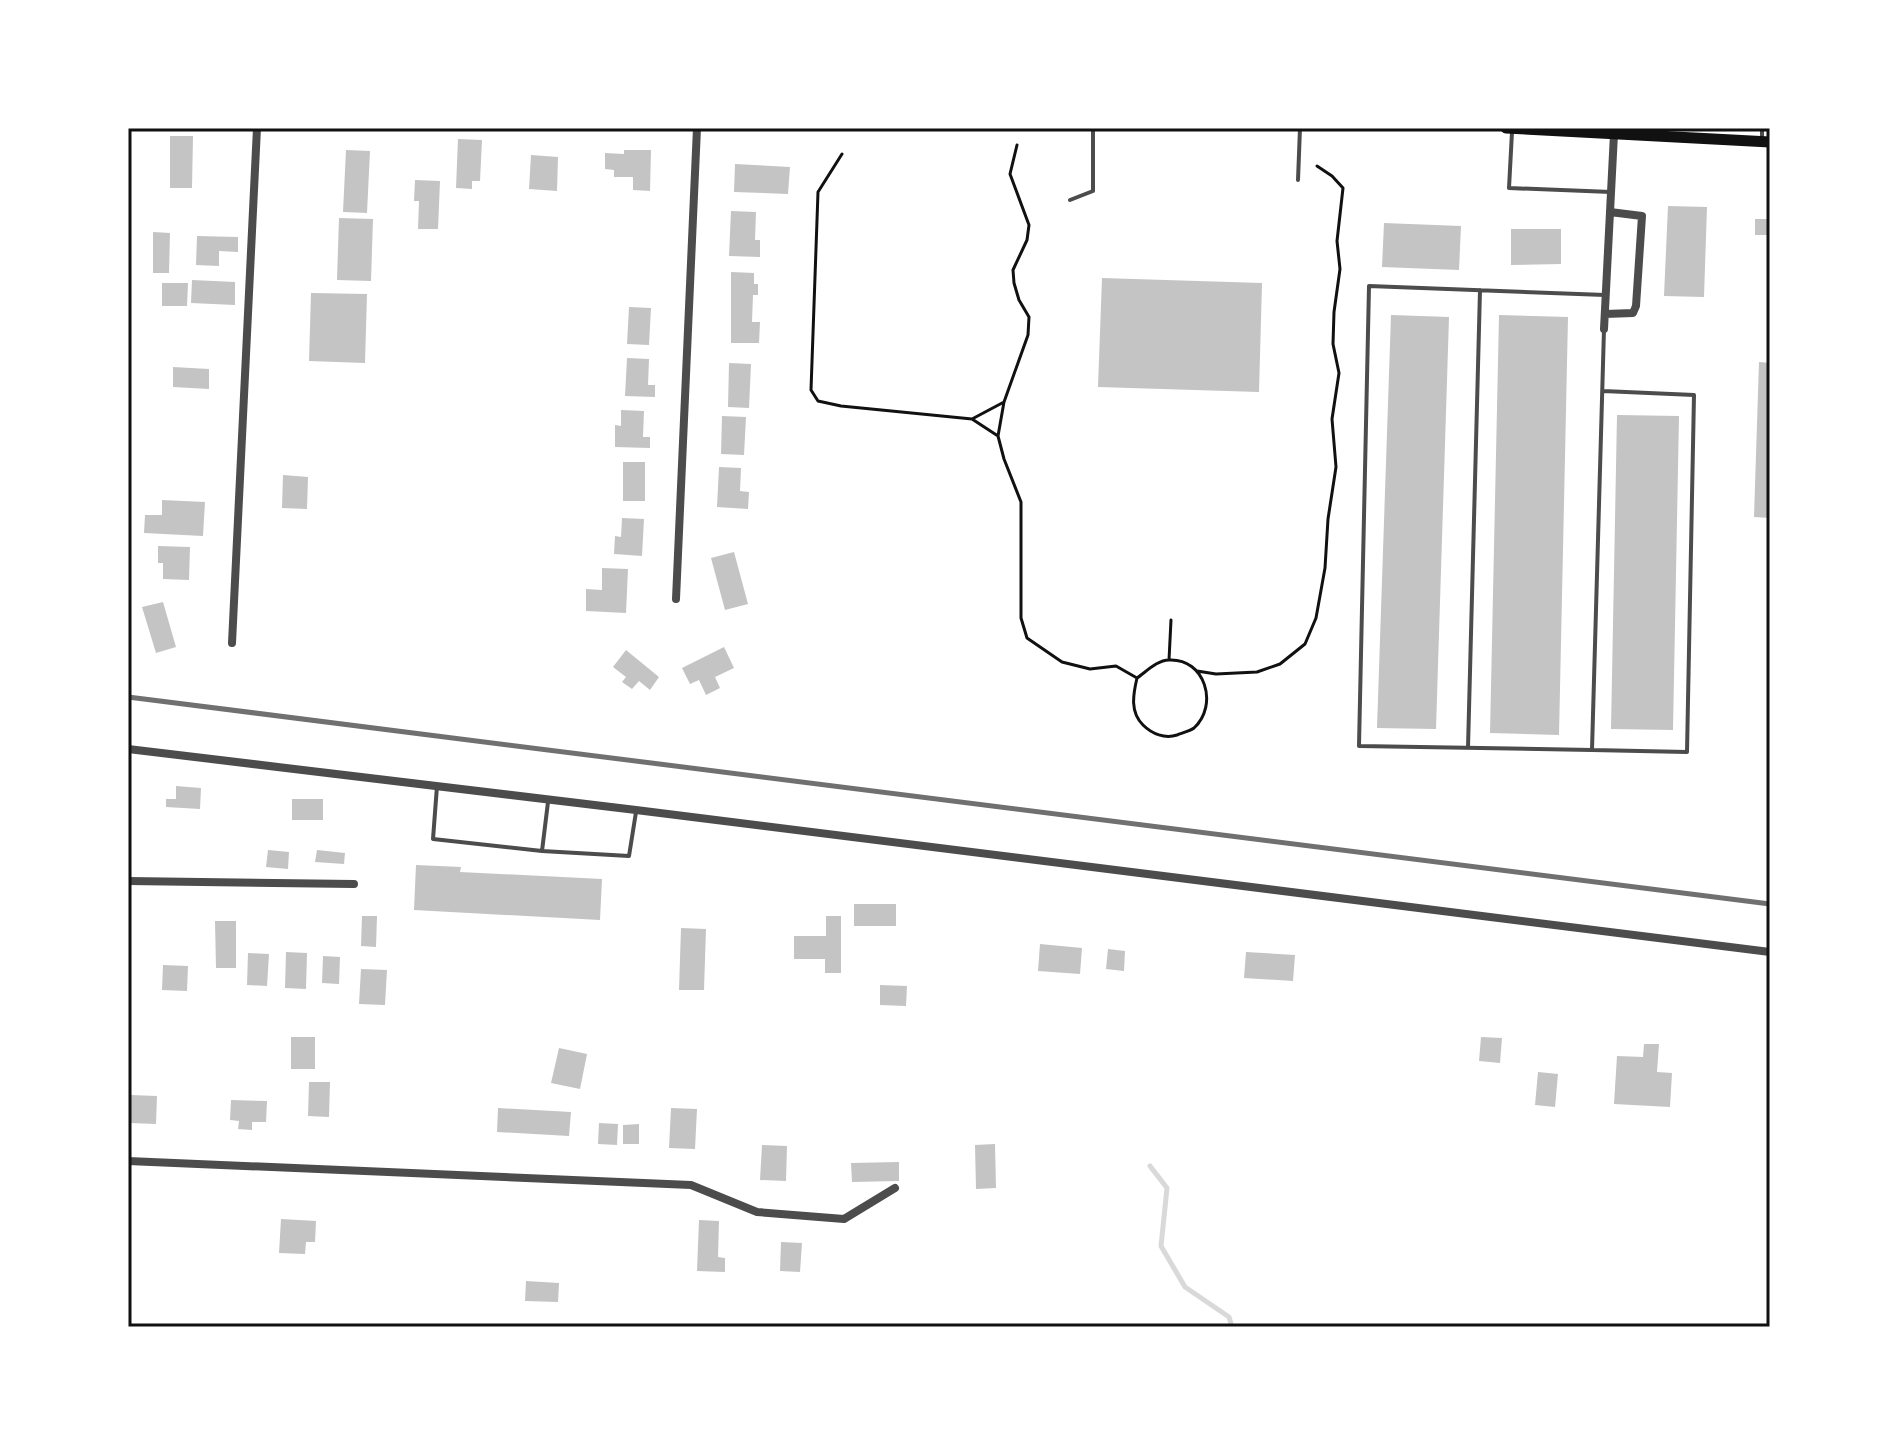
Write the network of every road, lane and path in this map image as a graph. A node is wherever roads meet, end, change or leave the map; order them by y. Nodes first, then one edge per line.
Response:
1 (257, 128) edge
2 (697, 128) edge
3 (1093, 128) edge
4 (1300, 128) edge
5 (1506, 128) edge
6 (1512, 128) edge
7 (1762, 128) edge
8 (1614, 134) junction
9 (1766, 142) edge
10 (1017, 145) dead end
11 (842, 154) dead end
12 (1317, 166) dead end
13 (1298, 180) dead end
14 (1611, 192) junction
15 (1070, 200) dead end
16 (1610, 212) junction
17 (1480, 290) junction
18 (1606, 295) junction
19 (1605, 314) junction
20 (1604, 329) joint
21 (1603, 391) junction
22 (1004, 402) junction
23 (972, 419) junction
24 (998, 436) junction
25 (676, 599) dead end
26 (1171, 620) dead end
27 (232, 643) dead end
28 (1169, 660) junction
29 (1197, 671) junction
30 (1137, 678) junction
31 (1468, 748) junction
32 (128, 749) edge
33 (1592, 750) junction
34 (437, 786) junction
35 (549, 799) junction
36 (636, 810) junction
37 (542, 851) junction
38 (128, 881) edge
39 (354, 884) dead end
40 (1770, 952) edge
41 (128, 1161) edge
42 (895, 1188) dead end

1 - 27 street
2 - 25 street
3 - 15 lane
4 - 13 lane
5 - 6 main road
6 - 8 main road
6 - 14 lane
7 - 9 lane
8 - 9 main road
8 - 14 street
10 - 22 path
11 - 23 path
12 - 29 path
14 - 16 street
16 - 18 street
16 - 19 street
17 - 18 lane
17 - 31 lane
17 - 31 lane
18 - 19 street
19 - 20 street
20 - 21 lane
21 - 33 lane
21 - 33 lane
22 - 23 path
22 - 24 path
23 - 24 path
24 - 30 path
26 - 28 path
28 - 29 path
28 - 30 path
29 - 30 path
31 - 33 lane
32 - 34 street
34 - 35 street
34 - 37 lane
35 - 36 street
35 - 37 lane
36 - 37 lane
36 - 40 street
38 - 39 street
41 - 42 street

